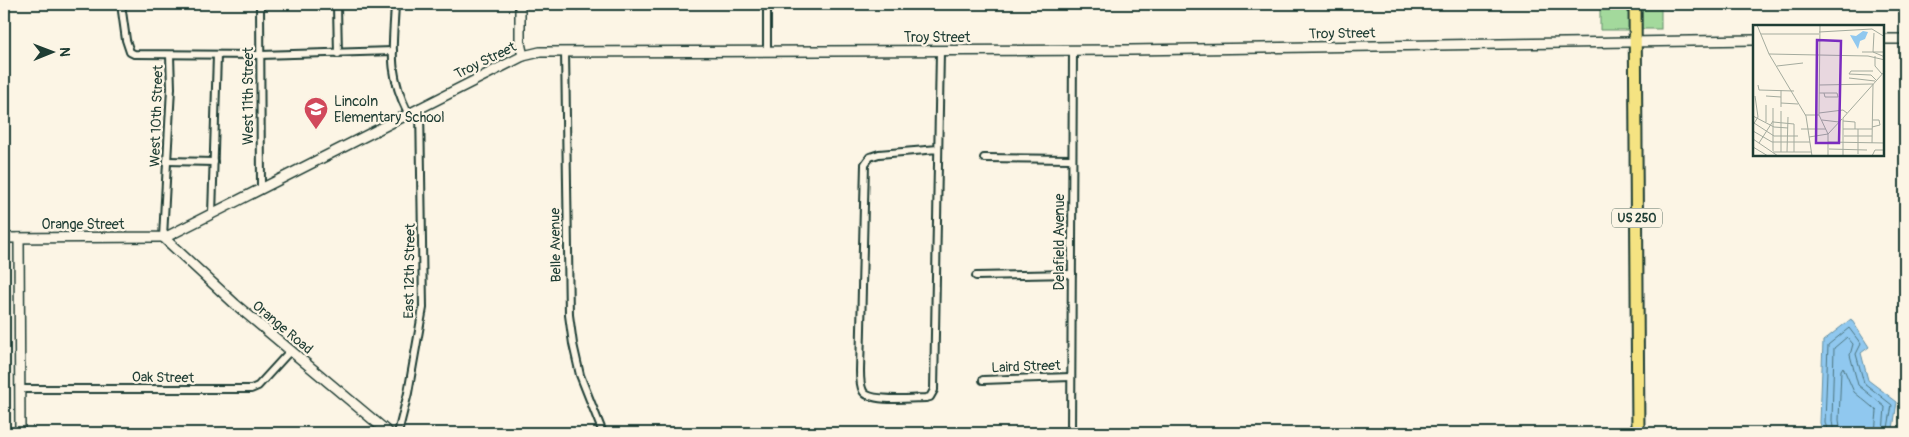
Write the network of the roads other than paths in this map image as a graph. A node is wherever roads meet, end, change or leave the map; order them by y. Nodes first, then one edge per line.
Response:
1 (122, 4) edge
2 (260, 4) edge
3 (395, 4) edge
4 (520, 4) edge
5 (768, 4) edge
6 (1635, 4) edge
7 (337, 6) dead end
8 (1884, 39) edge
9 (1905, 39) edge
10 (1753, 40) edge
11 (1635, 42) junction
12 (1073, 50) junction
13 (392, 51) junction
14 (565, 51) junction
15 (767, 51) junction
16 (940, 51) junction
17 (338, 54) junction
18 (170, 55) junction
19 (218, 55) junction
20 (260, 55) junction
21 (523, 56) junction
22 (420, 107) junction
23 (408, 113) junction
24 (938, 149) junction
25 (984, 158) dead end
26 (1071, 159) junction
27 (167, 161) junction
28 (214, 162) junction
29 (261, 189) junction
30 (212, 214) junction
31 (164, 237) junction
32 (4, 238) edge
33 (19, 238) junction
34 (1072, 274) junction
35 (976, 276) dead end
36 (290, 350) junction
37 (1071, 378) junction
38 (983, 380) dead end
39 (20, 390) junction
40 (20, 433) edge
41 (389, 433) edge
42 (398, 433) edge
43 (603, 433) edge
44 (1071, 433) edge
45 (1638, 433) edge

1 - 18 street, West 10th Street
2 - 20 street, West 11th Street
3 - 13 street
4 - 21 main road
5 - 15 street
6 - 11 highway, US 250
7 - 17 street
8 - 9 main road
10 - 11 main road, Troy Street
11 - 12 main road, Troy Street
11 - 45 highway, US 250
12 - 16 main road, Troy Street
12 - 26 street, Delafield Avenue
13 - 17 street
13 - 23 street
14 - 15 main road, Troy Street
14 - 21 main road, Troy Street
14 - 43 street, Belle Avenue
15 - 16 main road, Troy Street
16 - 24 street
17 - 20 street
18 - 19 street
18 - 27 street, West 10th Street
19 - 20 street
19 - 28 street
20 - 29 street, West 11th Street
21 - 22 main road, Troy Street
22 - 23 main road, Troy Street
22 - 42 street, East 12th Street
23 - 29 main road, Troy Street
24 - 24 street
25 - 26 street
26 - 34 street, Delafield Avenue
27 - 28 street
27 - 31 street, West 10th Street
28 - 30 street
29 - 30 main road, Troy Street
30 - 31 main road, Troy Street
31 - 33 main road, Orange Street
31 - 36 main road, Orange Road
32 - 33 main road, Orange Street
33 - 39 main road
34 - 35 street
34 - 37 street, Delafield Avenue
36 - 39 street, Oak Street
36 - 41 main road, Orange Road
37 - 38 street, Laird Street
37 - 44 street, Delafield Avenue
39 - 40 main road

